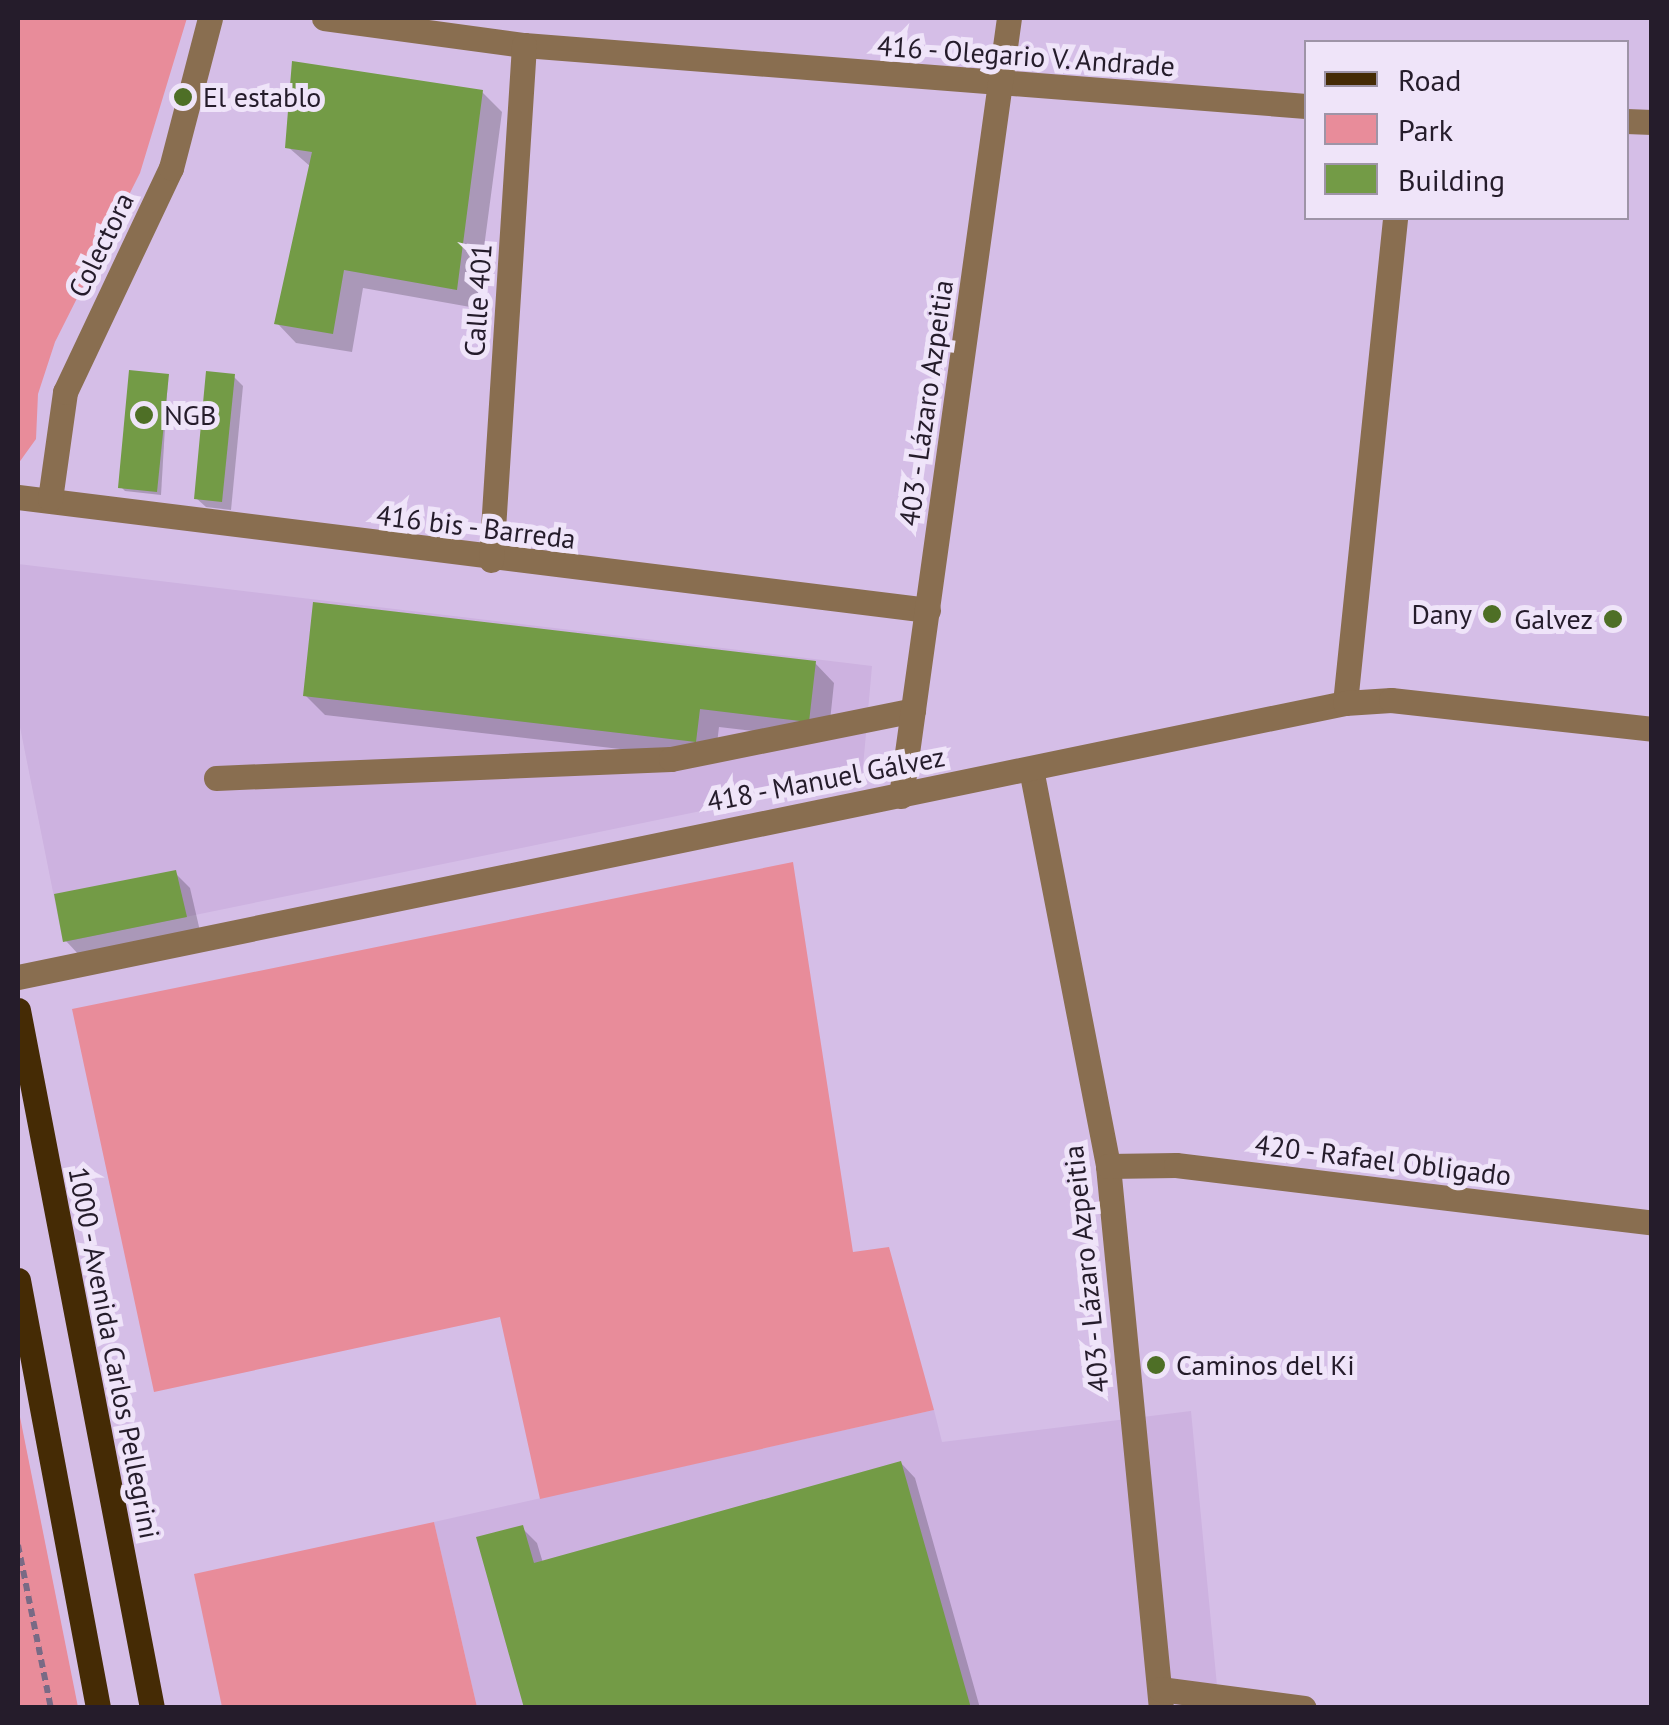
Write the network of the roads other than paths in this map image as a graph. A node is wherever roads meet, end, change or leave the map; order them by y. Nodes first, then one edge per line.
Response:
1 (210, 18) edge
2 (324, 18) edge
3 (1009, 18) edge
4 (524, 45) junction
5 (1001, 86) junction
6 (1304, 106) edge
7 (1395, 220) edge
8 (18, 497) edge
9 (50, 499) junction
10 (492, 560) junction
11 (928, 610) junction
12 (1344, 703) junction
13 (913, 710) junction
14 (1652, 729) edge
15 (1031, 769) junction
16 (216, 778) dead end
17 (901, 796) junction
18 (18, 977) edge
19 (18, 1010) edge
20 (1108, 1166) junction
21 (1652, 1223) edge
22 (18, 1280) edge
23 (1160, 1698) edge
24 (98, 1708) edge
25 (152, 1708) edge
26 (1304, 1708) edge

1 - 9 street, Colectora
2 - 4 street, 416 - Olegario V. Andrade
3 - 5 street, 403 - Lázaro Azpeitia
4 - 5 street, 416 - Olegario V. Andrade
4 - 10 street, Calle 401
5 - 6 street, 416 - Olegario V. Andrade
5 - 11 street, 403 - Lázaro Azpeitia
7 - 12 street
8 - 9 street, 416 bis - Barreda
9 - 10 street, 416 bis - Barreda
10 - 11 street, 416 bis - Barreda
11 - 13 street, 403 - Lázaro Azpeitia
12 - 14 street, 418 - Manuel Gálvez
12 - 15 street, 418 - Manuel Gálvez
13 - 16 street
13 - 17 street, 403 - Lázaro Azpeitia
15 - 17 street, 418 - Manuel Gálvez
15 - 20 street, 403 - Lázaro Azpeitia
17 - 18 street, 418 - Manuel Gálvez
19 - 25 main road, 1000 - Avenida Carlos Pellegrini
20 - 21 street, 420 - Rafael Obligado
20 - 23 street, 403 - Lázaro Azpeitia
22 - 24 main road
23 - 26 street

